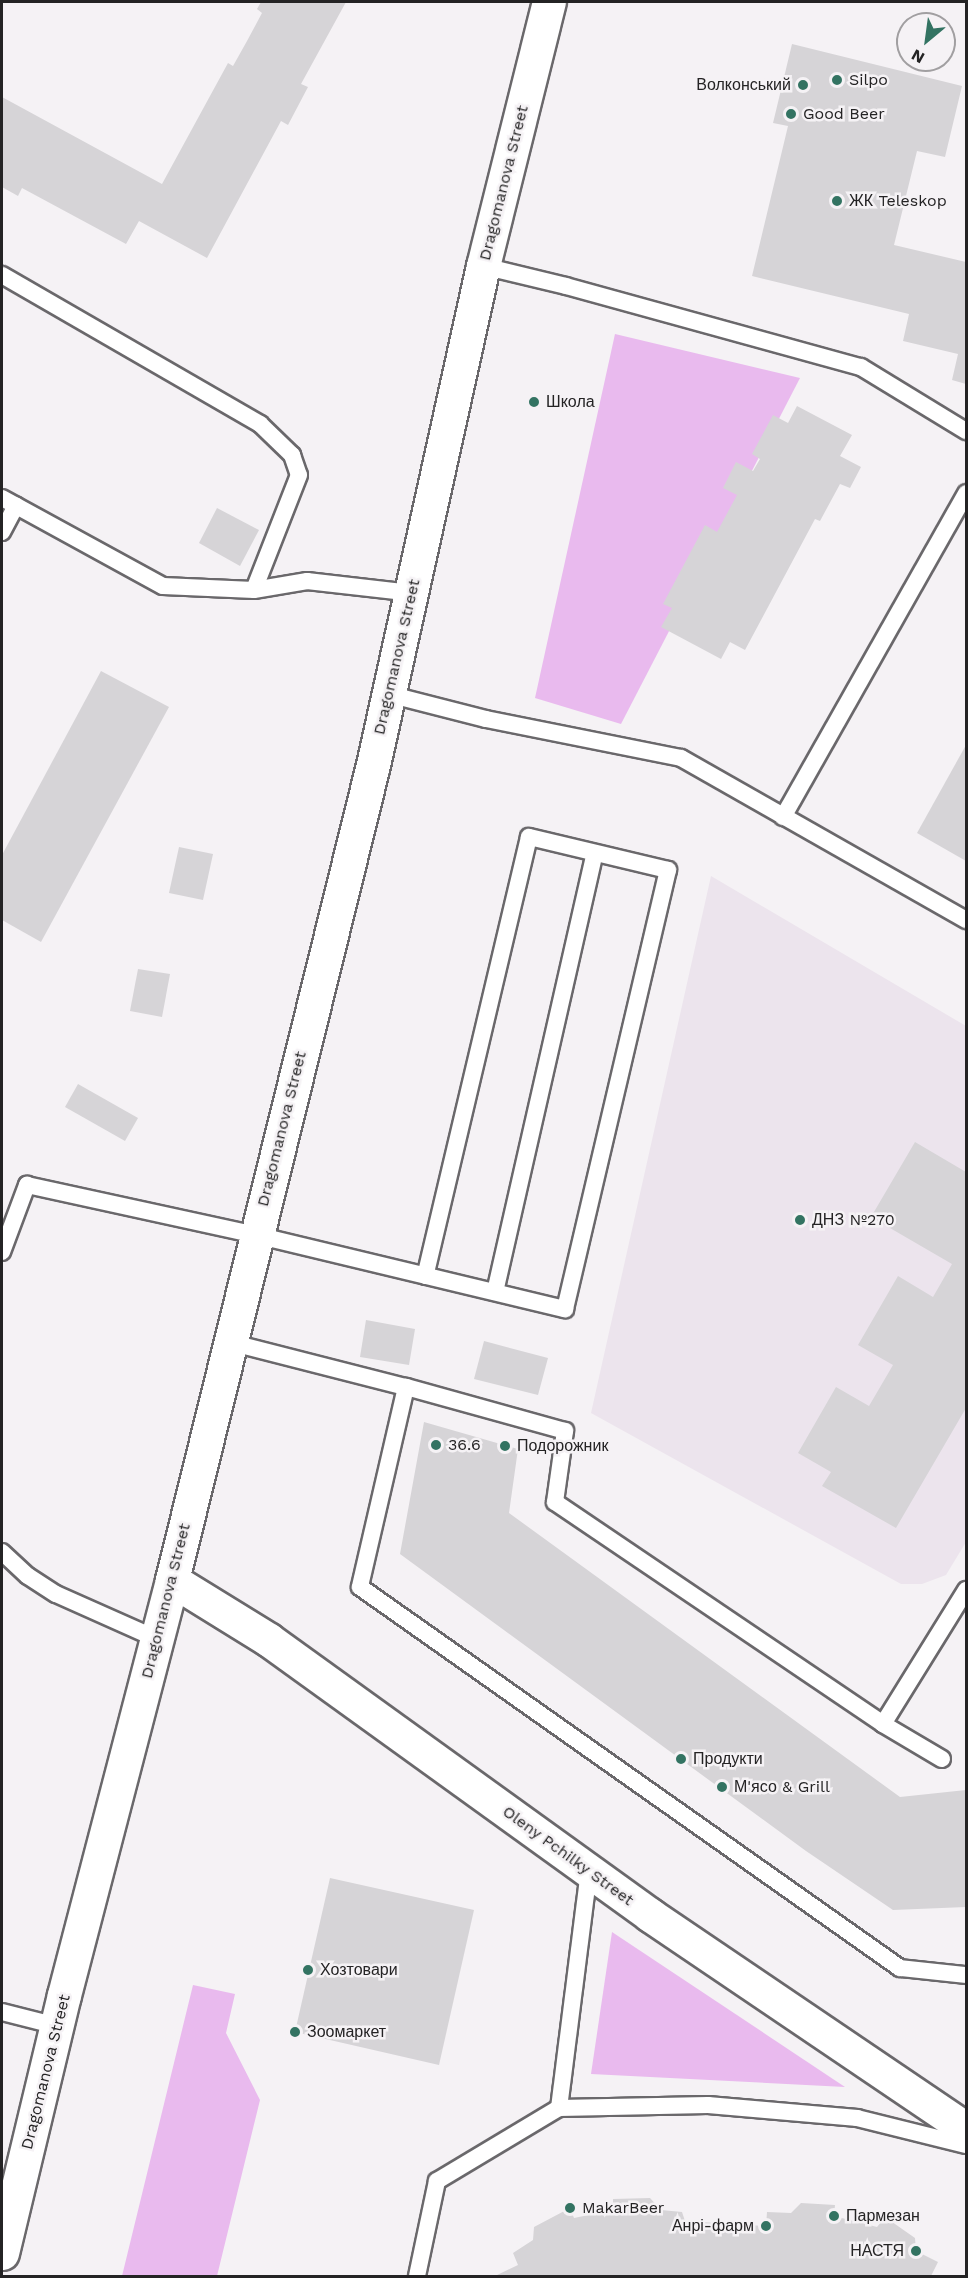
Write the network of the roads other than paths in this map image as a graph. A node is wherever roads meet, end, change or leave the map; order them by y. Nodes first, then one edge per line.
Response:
1 (549, 2) edge
2 (483, 266) junction
3 (2, 275) edge
4 (966, 431) edge
5 (966, 493) edge
6 (9, 502) edge
7 (2, 532) edge
8 (254, 590) junction
9 (413, 593) junction
10 (388, 694) junction
11 (783, 817) junction
12 (595, 853) junction
13 (966, 920) edge
14 (256, 1235) junction
15 (2, 1252) edge
16 (425, 1276) junction
17 (495, 1292) junction
18 (230, 1342) junction
19 (406, 1387) junction
20 (2, 1552) edge
21 (172, 1580) junction
22 (966, 1590) edge
23 (157, 1639) junction
24 (883, 1724) junction
25 (942, 1759) dead end
26 (589, 1872) junction
27 (966, 1975) edge
28 (2, 2012) edge
29 (57, 2026) junction
30 (559, 2108) junction
31 (966, 2129) edge
32 (966, 2145) edge
33 (2, 2253) edge
34 (417, 2277) edge

1 - 2 street, Dragomanova Street
2 - 4 lane
2 - 9 street, Dragomanova Street
3 - 8 lane
5 - 11 lane
6 - 7 lane
6 - 8 lane
8 - 9 lane
9 - 10 street, Dragomanova Street
10 - 11 lane
10 - 14 street, Dragomanova Street
11 - 13 lane
12 - 16 lane
12 - 17 lane
12 - 17 lane
14 - 15 lane
14 - 16 lane
14 - 18 street, Dragomanova Street
16 - 17 lane
18 - 19 lane
18 - 21 street, Dragomanova Street
19 - 24 lane
19 - 27 lane
20 - 23 lane
21 - 23 street, Dragomanova Street
21 - 26 street, Oleny Pchilky Street
22 - 24 lane
23 - 29 street, Dragomanova Street
24 - 25 lane
26 - 30 lane
26 - 31 street, Oleny Pchilky Street
28 - 29 lane
29 - 33 street, Dragomanova Street
30 - 32 lane
30 - 34 lane

